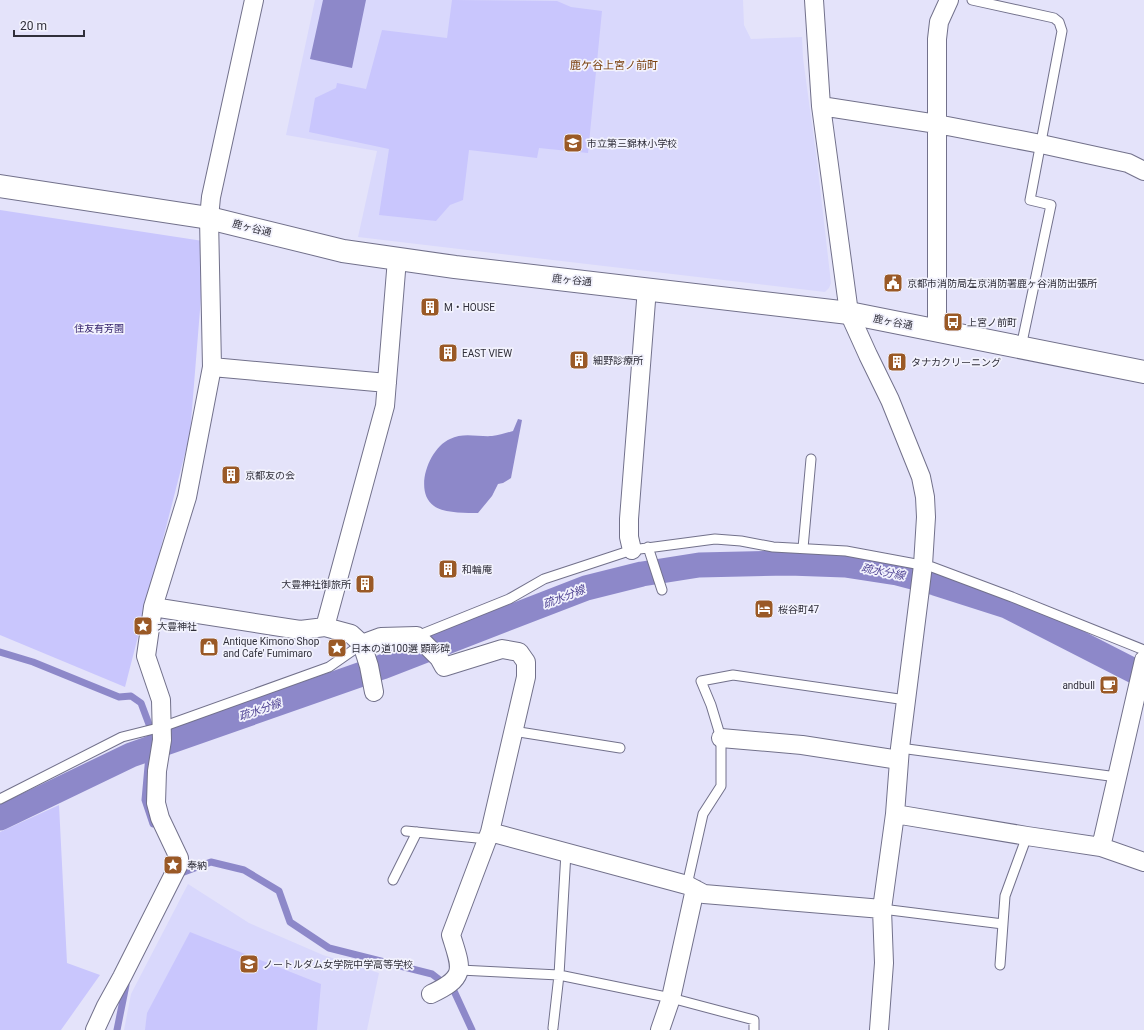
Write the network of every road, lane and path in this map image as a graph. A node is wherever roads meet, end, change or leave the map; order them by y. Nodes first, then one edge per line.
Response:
1 (254, 0) edge
2 (814, 0) edge
3 (949, 0) edge
4 (972, 0) edge
5 (821, 106) junction
6 (937, 124) junction
7 (1041, 144) junction
8 (1144, 171) edge
9 (0, 186) edge
10 (209, 218) junction
11 (397, 259) junction
12 (647, 288) junction
13 (849, 313) junction
14 (937, 330) junction
15 (1021, 347) junction
16 (212, 367) junction
17 (1144, 372) edge
18 (387, 383) junction
19 (811, 459) dead end
20 (803, 548) junction
21 (640, 549) junction
22 (922, 568) junction
23 (662, 590) dead end
24 (152, 607) junction
25 (325, 627) junction
26 (421, 640) junction
27 (362, 644) junction
28 (1142, 664) edge
29 (371, 680) dead end
30 (906, 700) junction
31 (513, 731) junction
32 (162, 733) junction
33 (721, 738) junction
34 (620, 748) dead end
35 (900, 754) junction
36 (1117, 777) junction
37 (0, 799) edge
38 (895, 814) junction
39 (406, 831) dead end
40 (417, 832) junction
41 (488, 836) junction
42 (1027, 836) junction
43 (1101, 847) junction
44 (566, 852) junction
45 (1144, 862) edge
46 (393, 880) dead end
47 (691, 887) junction
48 (882, 908) junction
49 (1003, 924) junction
50 (1000, 965) dead end
51 (559, 975) junction
52 (446, 984) joint
53 (671, 998) junction
54 (553, 1028) dead end
55 (95, 1030) edge
56 (660, 1030) edge
57 (754, 1030) edge
58 (879, 1030) edge

1 - 10 street
2 - 5 street
3 - 6 street
4 - 7 lane
5 - 6 street
5 - 13 street
6 - 7 street
6 - 14 street
7 - 8 street
7 - 15 lane
9 - 10 street, 鹿ヶ谷通
10 - 11 street, 鹿ヶ谷通
10 - 16 street
11 - 12 street, 鹿ヶ谷通
11 - 18 street
12 - 13 street, 鹿ヶ谷通
12 - 21 street
13 - 14 street, 鹿ヶ谷通
13 - 22 street
14 - 15 street, 鹿ヶ谷通
15 - 17 street, 鹿ヶ谷通
16 - 18 street
16 - 24 street
18 - 25 street
19 - 20 lane
20 - 21 lane
20 - 22 lane
21 - 23 lane
21 - 26 lane
22 - 28 lane
22 - 30 street
24 - 25 street
24 - 32 street
25 - 27 street
26 - 27 street
26 - 31 street
27 - 29 street
27 - 32 lane
28 - 36 street
30 - 33 lane
30 - 35 street
31 - 34 lane
31 - 41 street
32 - 37 lane
32 - 55 street
33 - 35 street
33 - 47 lane
35 - 36 lane
35 - 38 street
36 - 43 street
38 - 42 street
38 - 48 street
39 - 40 lane
40 - 41 lane
40 - 46 lane
41 - 44 street
41 - 52 street
42 - 43 street
42 - 49 lane
43 - 45 street
44 - 47 street
44 - 51 lane
47 - 48 street
47 - 53 street
48 - 49 lane
48 - 58 street
49 - 50 lane
51 - 52 lane
51 - 53 lane
51 - 54 lane
53 - 56 street
53 - 57 lane

